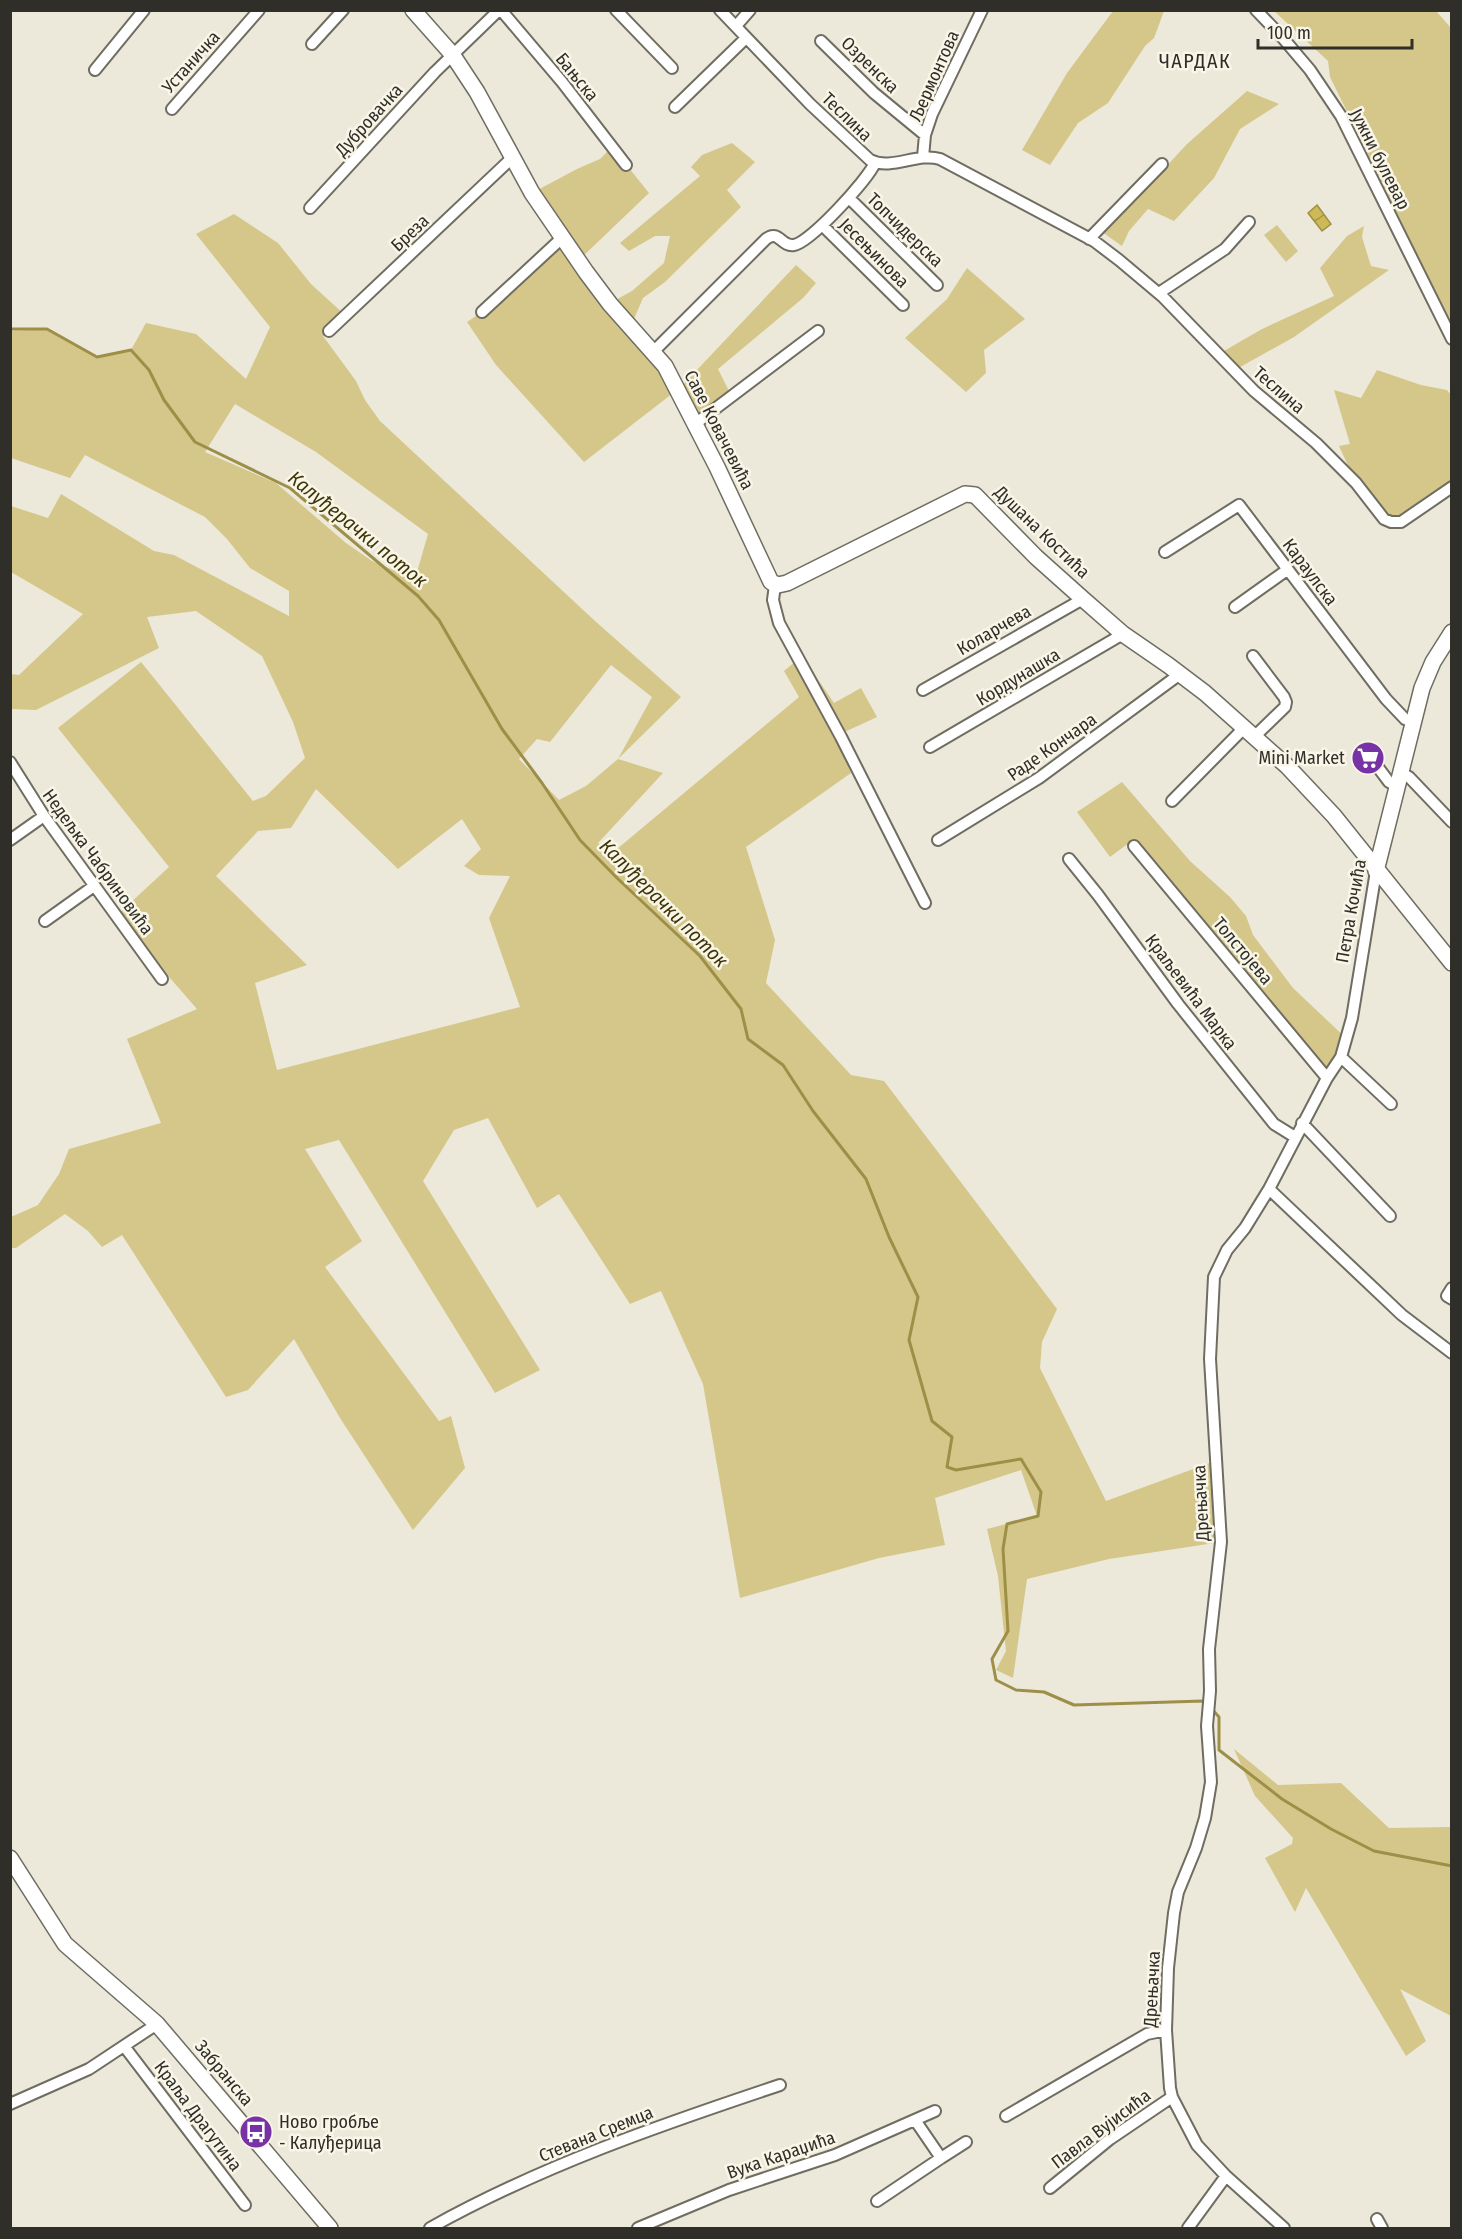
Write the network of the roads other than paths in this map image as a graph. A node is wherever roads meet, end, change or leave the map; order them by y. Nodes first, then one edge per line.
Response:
1 (144, 10) edge
2 (259, 10) edge
3 (343, 10) edge
4 (413, 10) edge
5 (500, 10) edge
6 (616, 10) edge
7 (720, 10) edge
8 (750, 10) edge
9 (982, 10) edge
10 (1256, 10) edge
11 (736, 26) junction
12 (746, 38) junction
13 (821, 40) dead end
14 (312, 44) dead end
15 (452, 54) junction
16 (672, 68) dead end
17 (95, 70) dead end
18 (675, 107) dead end
19 (172, 109) dead end
20 (925, 135) junction
21 (923, 157) junction
22 (512, 158) junction
23 (875, 163) junction
24 (1162, 164) dead end
25 (626, 165) dead end
26 (850, 199) junction
27 (310, 208) dead end
28 (1249, 222) dead end
29 (822, 225) junction
30 (562, 238) junction
31 (1089, 239) junction
32 (937, 285) dead end
33 (1159, 293) junction
34 (903, 305) dead end
35 (482, 312) dead end
36 (329, 331) dead end
37 (818, 331) dead end
38 (1452, 339) edge
39 (654, 351) junction
40 (695, 424) junction
41 (1452, 487) edge
42 (1165, 552) dead end
43 (1287, 570) junction
44 (775, 585) junction
45 (1083, 599) junction
46 (1235, 607) dead end
47 (1452, 632) edge
48 (1123, 634) junction
49 (1253, 656) dead end
50 (1180, 674) junction
51 (922, 690) dead end
52 (1414, 723) junction
53 (1250, 732) junction
54 (930, 747) dead end
55 (1368, 754) dead end
56 (10, 762) edge
57 (1400, 780) junction
58 (1172, 801) dead end
59 (44, 816) junction
60 (1452, 822) edge
61 (10, 840) edge
62 (938, 840) dead end
63 (1134, 846) dead end
64 (1069, 859) dead end
65 (1376, 871) junction
66 (94, 886) junction
67 (925, 903) dead end
68 (45, 921) dead end
69 (1452, 963) edge
70 (162, 979) dead end
71 (1341, 1057) junction
72 (1327, 1078) junction
73 (1391, 1104) dead end
74 (1302, 1123) junction
75 (1295, 1137) junction
76 (1269, 1190) junction
77 (1390, 1216) dead end
78 (1452, 1288) edge
79 (1452, 1299) edge
80 (1210, 1338) joint
81 (1452, 1353) edge
82 (10, 1858) edge
83 (157, 2024) junction
84 (1166, 2030) junction
85 (124, 2046) junction
86 (780, 2085) dead end
87 (1172, 2097) junction
88 (10, 2104) edge
89 (935, 2111) dead end
90 (1006, 2116) dead end
91 (915, 2120) junction
92 (966, 2142) dead end
93 (941, 2158) junction
94 (1226, 2176) junction
95 (1050, 2188) dead end
96 (878, 2201) dead end
97 (245, 2205) dead end
98 (330, 2229) edge
99 (430, 2229) edge
100 (638, 2229) edge
101 (1188, 2229) edge
102 (1284, 2229) edge

1 - 17 street
2 - 19 street, Устаничка
3 - 14 street
4 - 15 street, Саве Ковачевића
5 - 15 street, Дубровачка
5 - 25 street, Бањска
6 - 16 street
7 - 11 street, Теслина
8 - 11 street
9 - 20 street, Љермонтова
10 - 38 street, Јужни булевар
11 - 12 street, Теслина
12 - 18 street
12 - 23 street, Теслина
13 - 20 street, Озренска
15 - 22 street, Саве Ковачевића
15 - 27 street, Дубровачка
20 - 21 street, Љермонтова
21 - 23 street, Теслина
21 - 31 street, Теслина
22 - 30 street, Саве Ковачевића
22 - 36 street, Бреза
23 - 26 street
24 - 31 street
26 - 29 street
26 - 32 street, Топчидерска
28 - 33 street
29 - 34 street, Јесењинова
29 - 39 street
30 - 35 street
30 - 39 street, Саве Ковачевића
31 - 33 street, Теслина
33 - 41 street, Теслина
37 - 40 street
39 - 40 street, Саве Ковачевића
40 - 44 street, Саве Ковачевића
42 - 43 street, Караулска
43 - 46 street
43 - 52 street, Караулска
44 - 45 street, Душана Костића
44 - 67 street, Саве Ковачевића
45 - 48 street, Душана Костића
45 - 51 street, Коларчева
47 - 52 street, Петра Кочића
48 - 50 street, Душана Костића
48 - 54 street, Кордунашка
49 - 53 street
50 - 53 street, Душана Костића
50 - 62 street, Раде Кончара
52 - 57 street, Петра Кочића
53 - 58 street
53 - 65 street, Душана Костића
55 - 57 street
56 - 59 street, Недељка Чабриновића
57 - 60 street
57 - 65 street, Петра Кочића
59 - 61 street
59 - 66 street, Недељка Чабриновића
63 - 72 street, Толстојева
64 - 75 street, Краљевића Марка
65 - 69 street, Душана Костића
65 - 71 street, Петра Кочића
66 - 68 street
66 - 70 street, Недељка Чабриновића
71 - 72 street, Петра Кочића
71 - 73 street
72 - 74 street, Петра Кочића
74 - 75 street, Петра Кочића
74 - 77 street
75 - 76 street, Петра Кочића
76 - 80 street, Петра Кочића
76 - 81 street
78 - 79 street
80 - 84 street, Дрењачка
82 - 83 street, Забранска
83 - 85 street
83 - 98 street, Забранска
84 - 87 street, Дрењачка
84 - 90 street
85 - 88 street
85 - 97 street, Краља Драгутина
86 - 99 street, Стевана Сремца
87 - 94 street, Дрењачка
87 - 95 street, Павла Вујисића
89 - 91 street, Вука Караџића
91 - 93 street
91 - 100 street, Вука Караџића
92 - 93 street
93 - 96 street
94 - 101 street
94 - 102 street, Дрењачка

